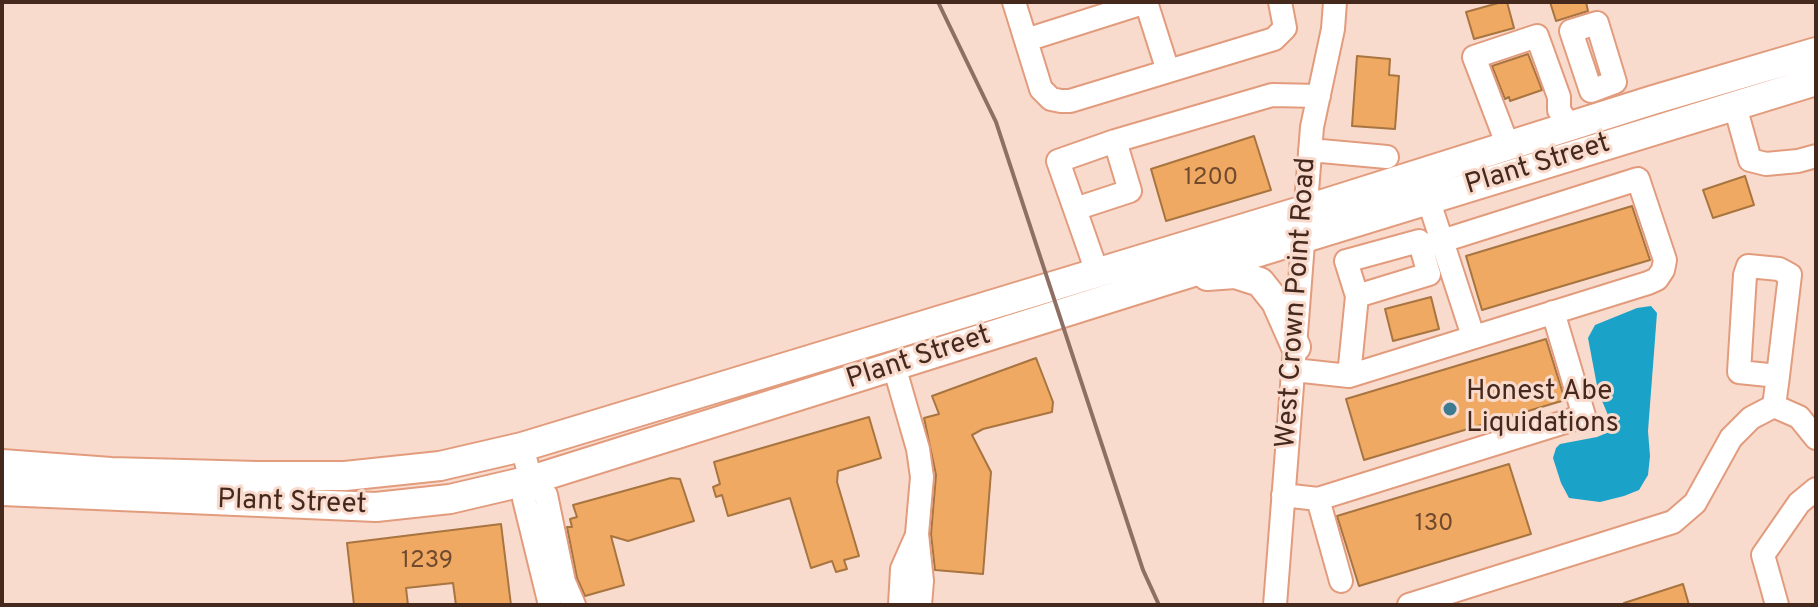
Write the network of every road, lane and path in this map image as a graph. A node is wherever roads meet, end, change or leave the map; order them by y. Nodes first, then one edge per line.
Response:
1 (1014, 2) edge
2 (1146, 2) edge
3 (1280, 2) edge
4 (1335, 2) edge
5 (1026, 40) junction
6 (1816, 52) edge
7 (1816, 69) edge
8 (1168, 71) junction
9 (1816, 81) edge
10 (1319, 96) junction
11 (1611, 99) junction
12 (1735, 106) junction
13 (1569, 126) junction
14 (1624, 139) junction
15 (1115, 141) junction
16 (1508, 146) junction
17 (1310, 150) junction
18 (1816, 156) edge
19 (1387, 157) dead end
20 (1420, 173) junction
21 (1429, 200) junction
22 (1075, 209) junction
23 (1304, 210) junction
24 (1303, 239) junction
25 (1431, 244) junction
26 (1097, 272) junction
27 (1171, 279) junction
28 (1357, 296) junction
29 (1553, 312) junction
30 (921, 326) junction
31 (1473, 336) junction
32 (858, 345) junction
33 (1295, 358) junction
34 (894, 366) junction
35 (1349, 376) junction
36 (1778, 376) junction
37 (827, 388) junction
38 (1774, 406) junction
39 (1816, 438) edge
40 (522, 447) junction
41 (2, 464) edge
42 (531, 480) junction
43 (1816, 489) edge
44 (2, 491) edge
45 (1283, 495) junction
46 (1318, 499) junction
47 (917, 534) junction
48 (551, 571) junction
49 (1341, 581) dead end
50 (910, 601) edge
51 (550, 605) edge
52 (574, 605) edge
53 (1275, 605) edge
54 (1409, 605) edge
55 (1777, 605) edge

1 - 5 street
2 - 5 street
2 - 8 street
3 - 8 street
4 - 10 street, West Crown Point Road
5 - 8 street
6 - 11 main road, Plant Street
7 - 12 main road
9 - 12 main road, Plant Street
10 - 15 street
10 - 17 street, West Crown Point Road
11 - 13 main road, Plant Street
11 - 14 street
12 - 14 main road, Plant Street
12 - 18 street
13 - 16 main road, Plant Street
13 - 16 street
14 - 21 main road, Plant Street
15 - 22 street
15 - 22 street
16 - 20 main road, Plant Street
17 - 19 street
17 - 23 street, West Crown Point Road
20 - 21 street
20 - 23 main road, Plant Street
21 - 24 main road, Plant Street
21 - 25 street
22 - 26 street
23 - 24 street, West Crown Point Road
23 - 26 main road, Plant Street
24 - 27 main road, Plant Street
24 - 33 street, West Crown Point Road
25 - 28 street
25 - 28 street
25 - 29 street
25 - 31 street
26 - 30 main road, Plant Street
27 - 33 main road
27 - 34 main road, Plant Street
28 - 35 street
29 - 31 street
29 - 46 street
30 - 32 main road, Plant Street
30 - 34 main road
31 - 35 street
32 - 37 main road
32 - 40 main road, Plant Street
33 - 35 street
33 - 45 street, West Crown Point Road
34 - 37 main road, Plant Street
34 - 47 street
36 - 36 street
36 - 38 street
37 - 42 main road, Plant Street
38 - 39 street
38 - 54 street
40 - 41 main road, Plant Street
40 - 42 street
42 - 44 main road, Plant Street
42 - 48 street
43 - 55 street
45 - 46 street
45 - 53 street, West Crown Point Road
46 - 49 street
47 - 50 street
47 - 50 street
48 - 51 street
48 - 52 street

